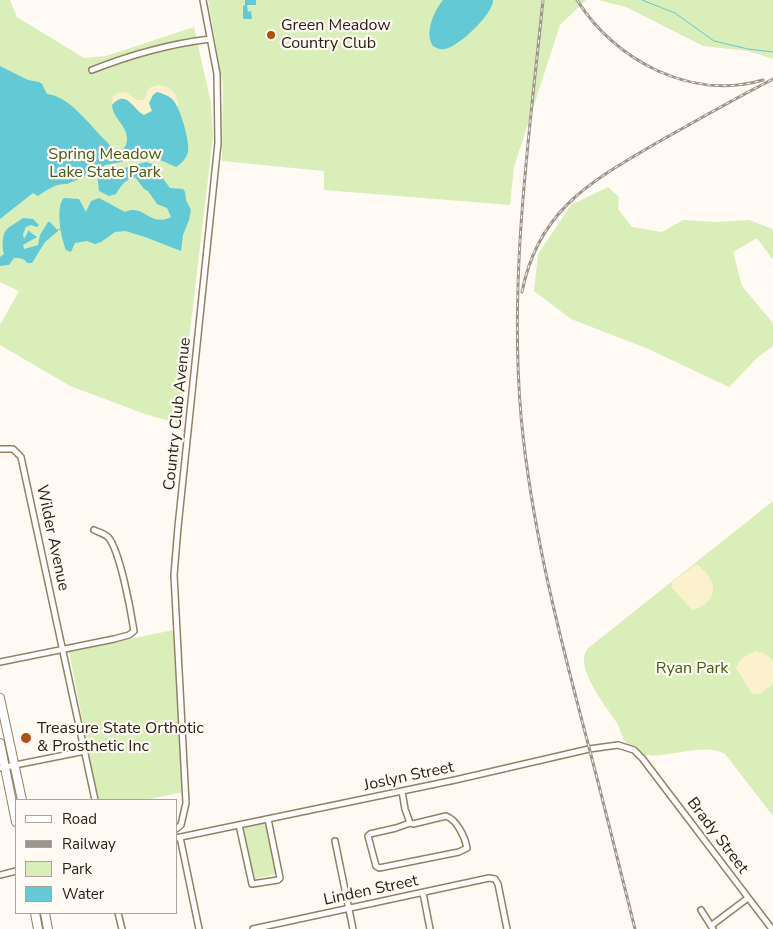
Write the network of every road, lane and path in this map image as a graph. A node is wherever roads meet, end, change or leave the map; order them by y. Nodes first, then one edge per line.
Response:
1 (203, 0) edge
2 (210, 39) junction
3 (92, 70) dead end
4 (0, 449) edge
5 (94, 530) dead end
6 (62, 649) junction
7 (0, 662) edge
8 (0, 698) edge
9 (0, 743) edge
10 (85, 751) junction
11 (642, 758) joint
12 (14, 765) junction
13 (2, 768) edge
14 (402, 791) junction
15 (22, 799) edge
16 (95, 799) edge
17 (15, 818) edge
18 (268, 819) junction
19 (410, 823) junction
20 (239, 825) junction
21 (178, 828) edge
22 (178, 838) edge
23 (335, 841) dead end
24 (15, 872) edge
25 (0, 875) edge
26 (423, 893) junction
27 (748, 898) junction
28 (349, 908) junction
29 (701, 910) dead end
30 (35, 914) edge
31 (45, 914) edge
32 (118, 914) edge
33 (276, 926) edge
34 (713, 927) edge
35 (38, 929) edge
36 (48, 929) edge
37 (122, 929) edge
38 (199, 929) edge
39 (253, 929) edge
40 (353, 929) edge
41 (430, 929) edge
42 (507, 929) edge
43 (772, 929) edge

1 - 2 street, Country Club Avenue
2 - 3 street
2 - 21 street, Country Club Avenue
4 - 6 street, Wilder Avenue
5 - 6 street
6 - 7 street
6 - 10 street, Wilder Avenue
8 - 12 highway
9 - 13 highway
10 - 12 street
10 - 16 street, Wilder Avenue
11 - 14 street, Joslyn Street
11 - 27 street, Brady Street
12 - 13 street
12 - 15 highway
13 - 17 highway
14 - 18 street, Joslyn Street
14 - 19 street
18 - 20 street, Joslyn Street
18 - 20 street
19 - 19 street
20 - 22 street, Joslyn Street
22 - 38 street
23 - 28 street
24 - 25 street
26 - 28 street, Linden Street
26 - 41 street
26 - 42 street, Linden Street
27 - 34 street
27 - 43 street, Brady Street
28 - 33 street, Linden Street
28 - 40 street
29 - 34 street
30 - 35 highway
31 - 36 highway
32 - 37 street
33 - 39 street, Linden Street

